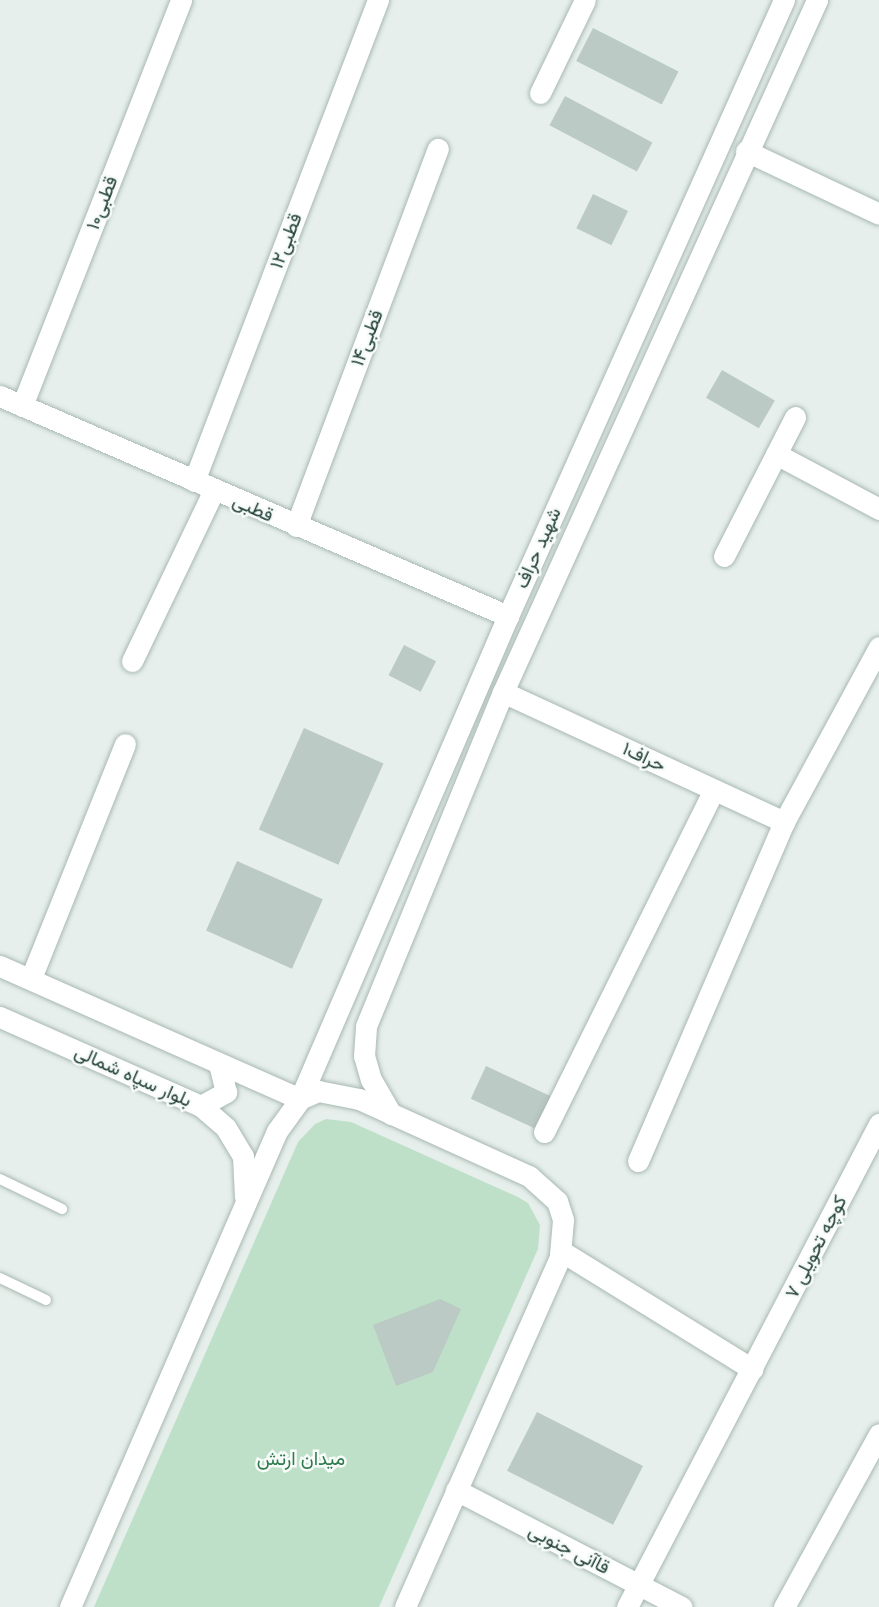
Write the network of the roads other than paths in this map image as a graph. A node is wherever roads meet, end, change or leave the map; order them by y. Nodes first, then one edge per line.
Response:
1 (181, 0) edge
2 (378, 0) edge
3 (585, 0) edge
4 (784, 0) edge
5 (817, 0) edge
6 (540, 93) dead end
7 (438, 149) dead end
8 (746, 151) junction
9 (879, 214) edge
10 (0, 396) edge
11 (22, 405) junction
12 (795, 418) dead end
13 (776, 454) junction
14 (194, 481) junction
15 (214, 490) junction
16 (879, 509) edge
17 (296, 526) junction
18 (724, 555) dead end
19 (508, 615) junction
20 (879, 647) edge
21 (132, 661) dead end
22 (503, 692) junction
23 (125, 744) dead end
24 (715, 790) junction
25 (784, 822) junction
26 (380, 913) junction
27 (407, 928) junction
28 (0, 966) edge
29 (31, 978) junction
30 (0, 1017) edge
31 (219, 1064) junction
32 (300, 1099) junction
33 (201, 1106) junction
34 (391, 1114) junction
35 (879, 1124) edge
36 (544, 1132) dead end
37 (638, 1161) dead end
38 (0, 1179) edge
39 (245, 1203) junction
40 (62, 1209) dead end
41 (561, 1251) junction
42 (0, 1278) edge
43 (46, 1300) dead end
44 (752, 1369) junction
45 (879, 1434) edge
46 (456, 1490) junction
47 (639, 1585) junction
48 (70, 1607) edge
49 (405, 1607) edge
50 (627, 1607) edge
51 (682, 1607) edge
52 (785, 1607) edge

1 - 11 street, قطبی۱۰
2 - 14 street, قطبی۱۲
3 - 6 street
4 - 19 street, شهید حراف
5 - 8 street
7 - 17 street, قطبی۱۴
8 - 9 street
8 - 22 street
10 - 11 street, قطبی
11 - 14 street, قطبی
12 - 13 street
13 - 16 street
13 - 18 street
14 - 15 street, قطبی
15 - 17 street, قطبی
15 - 21 street
17 - 19 street, قطبی
19 - 26 street, شهید حراف
20 - 25 street
22 - 24 street, حراف۱
22 - 27 street
23 - 29 street
24 - 25 street, حراف۱
24 - 36 street
25 - 37 street
26 - 27 street
26 - 32 street, شهید حراف
27 - 34 street
28 - 29 street
29 - 31 street
30 - 33 street, بلوار سپاه شمالی
31 - 32 street
31 - 33 street
32 - 34 street
32 - 39 street
33 - 39 street, بلوار سپاه شمالی
34 - 41 street
35 - 44 street, کوچه تحویلی ۷
38 - 40 lane
39 - 48 street
41 - 44 street
41 - 46 street
42 - 43 lane
44 - 47 street, کوچه تحویلی ۷
45 - 52 street
46 - 47 street, قاآنی جنوبی
46 - 49 street
47 - 50 street, کوچه تحویلی ۷
47 - 51 street, قاآنی جنوبی

